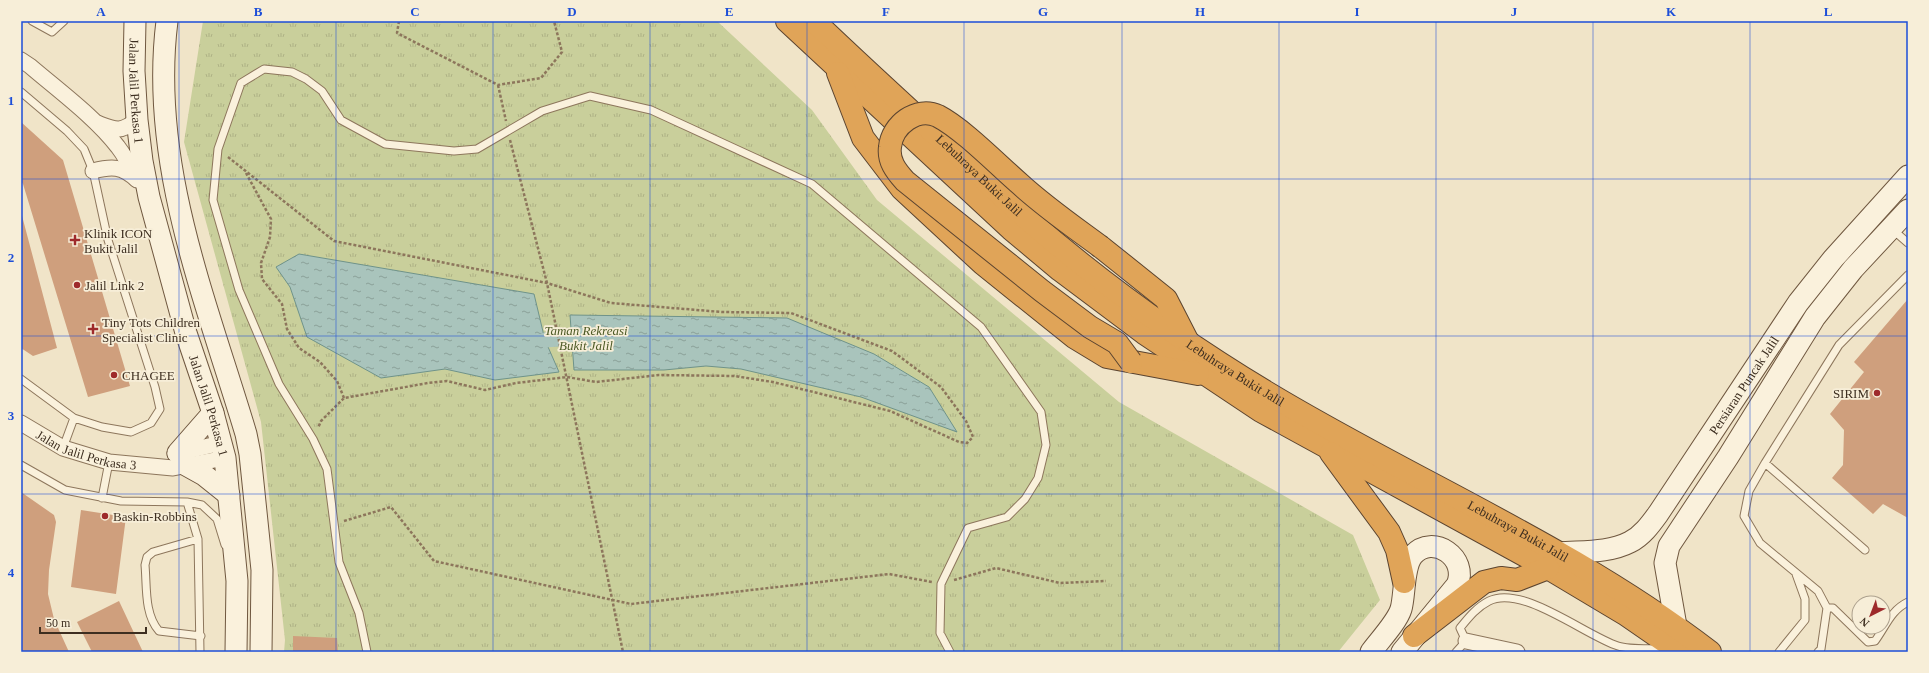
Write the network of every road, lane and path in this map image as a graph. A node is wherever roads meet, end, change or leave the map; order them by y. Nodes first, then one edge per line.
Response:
1 (32, 21) edge
2 (64, 21) edge
3 (135, 21) edge
4 (167, 21) edge
5 (399, 21) edge
6 (554, 21) edge
7 (787, 21) edge
8 (814, 21) edge
9 (21, 60) edge
10 (836, 68) junction
11 (498, 85) junction
12 (21, 92) edge
13 (137, 120) junction
14 (96, 123) junction
15 (508, 131) junction
16 (218, 149) junction
17 (244, 171) junction
18 (1908, 176) edge
19 (94, 177) junction
20 (136, 179) junction
21 (149, 197) junction
22 (1908, 210) edge
23 (1891, 229) junction
24 (1908, 243) edge
25 (1908, 275) edge
26 (547, 283) junction
27 (1188, 342) junction
28 (1132, 362) junction
29 (1205, 376) junction
30 (567, 377) junction
31 (21, 379) edge
32 (344, 398) junction
33 (240, 411) junction
34 (213, 413) junction
35 (74, 418) junction
36 (22, 426) edge
37 (314, 439) junction
38 (64, 448) junction
39 (226, 449) junction
40 (1328, 449) junction
41 (182, 459) junction
42 (109, 462) junction
43 (1765, 462) junction
44 (21, 465) edge
45 (252, 477) junction
46 (229, 495) junction
47 (102, 498) junction
48 (187, 502) junction
49 (334, 524) junction
50 (198, 539) junction
51 (1865, 550) dead end
52 (1554, 561) junction
53 (1796, 574) junction
54 (1106, 581) dead end
55 (237, 582) junction
56 (1404, 582) junction
57 (941, 584) junction
58 (612, 600) junction
59 (1908, 602) edge
60 (1827, 608) junction
61 (1676, 626) junction
62 (201, 636) junction
63 (1466, 640) junction
64 (1408, 644) edge
65 (1679, 651) edge
66 (200, 652) edge
67 (236, 652) edge
68 (261, 652) edge
69 (367, 652) edge
70 (623, 652) edge
71 (950, 652) edge
72 (1371, 652) edge
73 (1456, 652) edge
74 (1517, 652) edge
75 (1710, 652) edge
76 (1779, 652) edge
77 (1818, 652) edge

1 - 2 lane
3 - 13 main road, Jalan Jalil Perkasa 1
4 - 33 main road, Jalan Jalil Perkasa 1
5 - 11 path
6 - 11 path
7 - 10 highway, Lebuhraya Bukit Jalil
8 - 27 highway, Lebuhraya Bukit Jalil
9 - 14 street
10 - 28 highway
10 - 29 highway, Lebuhraya Bukit Jalil
11 - 15 path
12 - 19 lane
13 - 14 street
13 - 21 main road, Jalan Jalil Perkasa 1
14 - 20 street
15 - 16 lane
15 - 26 path
15 - 57 lane
16 - 17 path
16 - 37 lane
17 - 26 path
17 - 32 path
18 - 52 main road, Persiaran Puncak Jalil
19 - 20 street
19 - 35 lane
20 - 21 street
21 - 34 main road, Jalan Jalil Perkasa 1
22 - 23 main road, Persiaran Puncak Jalil
23 - 24 lane
23 - 61 main road, Persiaran Puncak Jalil
25 - 43 lane
26 - 30 path
26 - 30 path
27 - 28 highway, bridge
27 - 52 highway, Lebuhraya Bukit Jalil
28 - 29 highway
29 - 40 highway, Lebuhraya Bukit Jalil
30 - 32 path
30 - 58 path
31 - 35 lane
32 - 37 path
33 - 39 main road
33 - 45 main road, Jalan Jalil Perkasa 1
34 - 39 main road, Jalan Jalil Perkasa 1
34 - 41 main road
35 - 38 lane
36 - 38 street, Jalan Jalil Perkasa 3
37 - 49 lane
38 - 42 street, Jalan Jalil Perkasa 3
39 - 41 street, Jalan Jalil Perkasa 3
39 - 45 main road
39 - 46 main road, Jalan Jalil Perkasa 1
40 - 52 highway, Lebuhraya Bukit Jalil
40 - 56 highway
41 - 42 street, Jalan Jalil Perkasa 3
41 - 46 main road
42 - 47 lane
43 - 51 lane
43 - 53 lane
44 - 47 lane
45 - 68 main road, Jalan Jalil Perkasa 1
46 - 55 main road, Jalan Jalil Perkasa 1
47 - 48 lane
48 - 50 lane
48 - 55 lane
49 - 58 path
49 - 69 lane
50 - 62 lane
50 - 62 lane
52 - 61 highway, Lebuhraya Bukit Jalil
52 - 64 highway
52 - 65 highway, Lebuhraya Bukit Jalil
53 - 60 lane
53 - 76 lane
54 - 57 path
55 - 67 main road, Jalan Jalil Perkasa 1
56 - 64 main road
56 - 72 main road
57 - 58 path
57 - 71 lane
58 - 70 path
59 - 60 lane
60 - 77 lane
61 - 75 highway, Lebuhraya Bukit Jalil
62 - 66 lane
63 - 65 lane
63 - 73 lane
63 - 74 street

